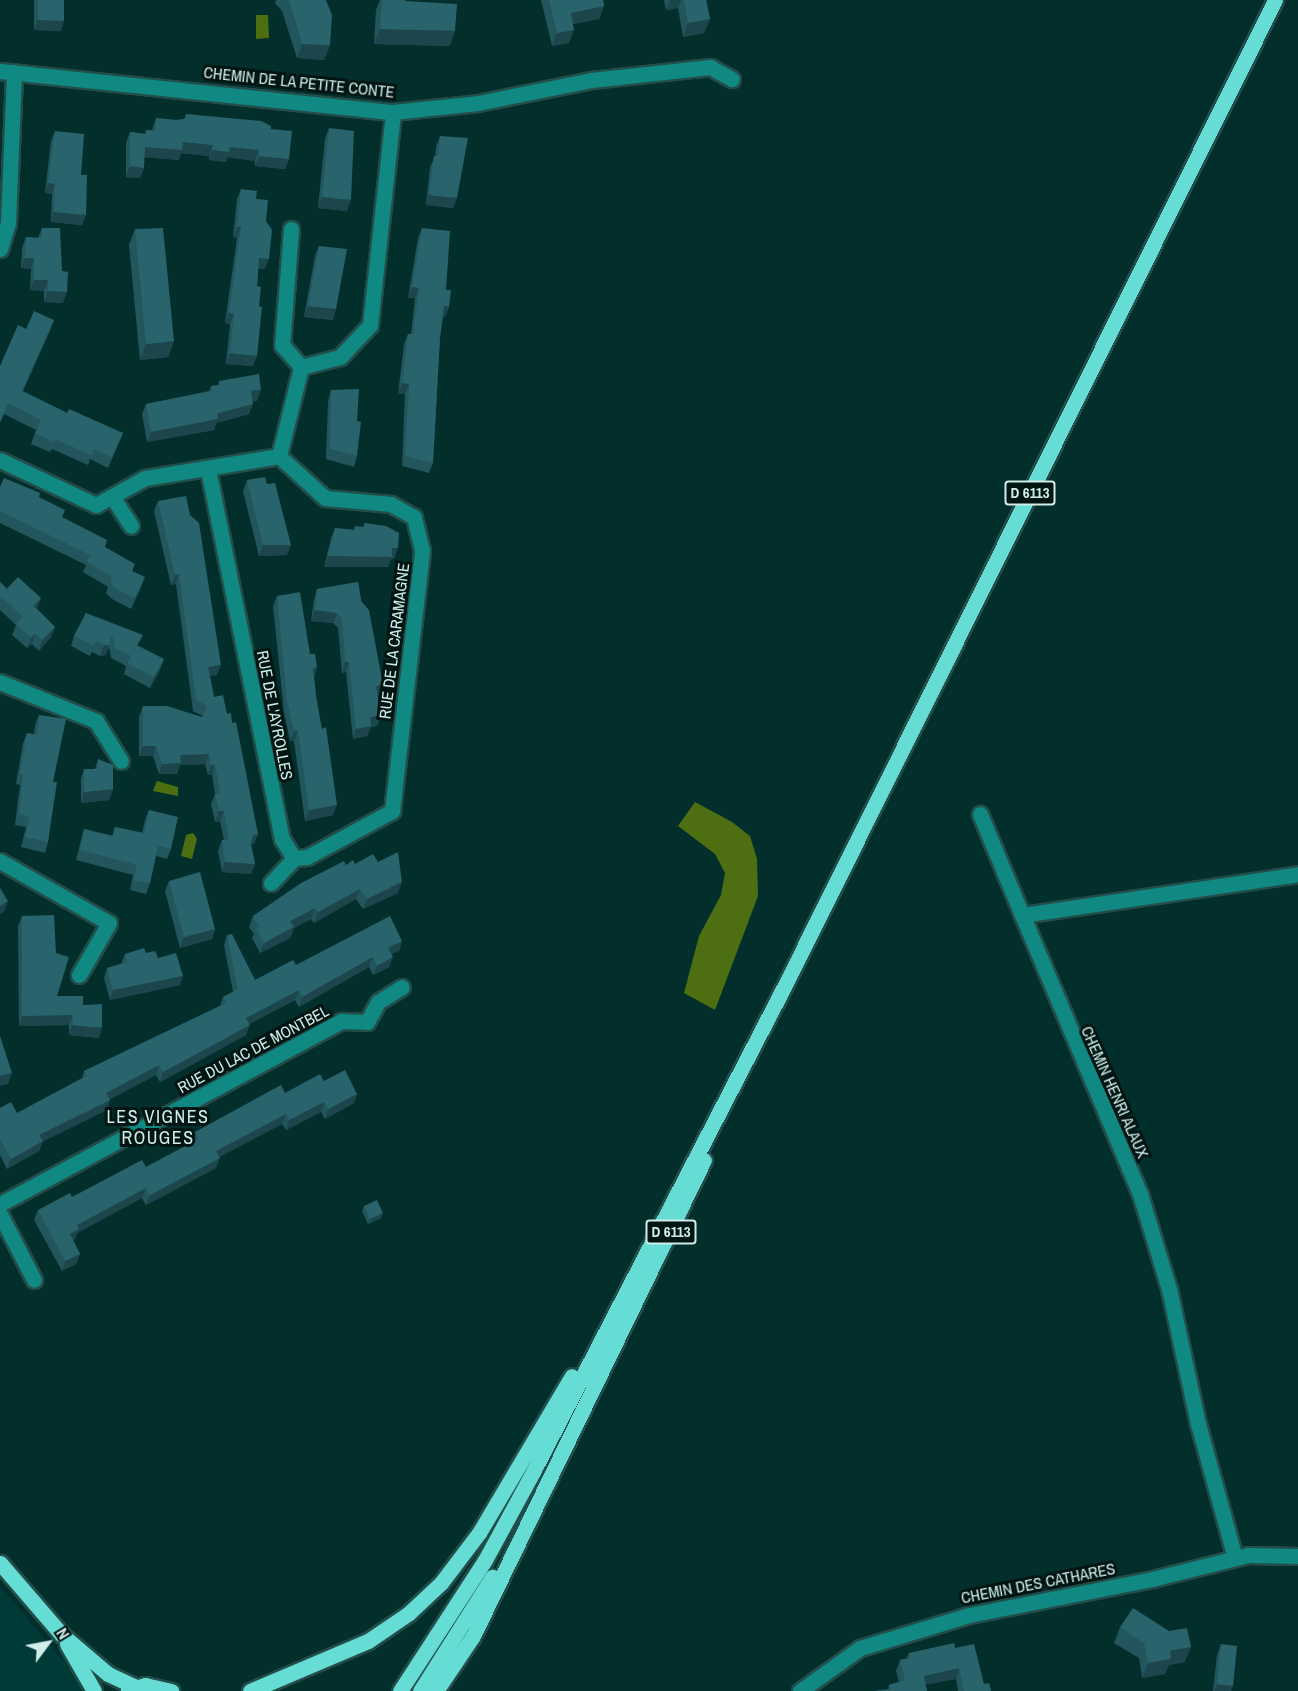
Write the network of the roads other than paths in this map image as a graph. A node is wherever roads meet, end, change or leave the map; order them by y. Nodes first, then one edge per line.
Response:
1 (1275, 0) edge
2 (7, 72) edge
3 (732, 80) dead end
4 (393, 112) junction
5 (291, 229) dead end
6 (0, 249) edge
7 (302, 366) junction
8 (279, 456) junction
9 (0, 460) edge
10 (208, 469) junction
11 (113, 498) junction
12 (131, 526) dead end
13 (0, 682) edge
14 (121, 761) dead end
15 (980, 814) dead end
16 (294, 858) junction
17 (0, 861) edge
18 (1298, 874) edge
19 (271, 883) dead end
20 (1022, 915) junction
21 (79, 975) dead end
22 (785, 986) junction
23 (402, 987) dead end
24 (0, 1204) edge
25 (0, 1214) edge
26 (645, 1252) junction
27 (34, 1280) dead end
28 (550, 1475) junction
29 (1298, 1556) edge
30 (1235, 1558) junction
31 (0, 1563) edge
32 (61, 1634) junction
33 (132, 1689) edge
34 (94, 1691) edge
35 (171, 1691) edge
36 (250, 1691) edge
37 (400, 1691) edge
38 (420, 1691) edge
39 (436, 1691) edge
40 (800, 1691) edge

1 - 22 main road, D 6113
2 - 4 street, CHEMIN DE LA PETITE CONTE
2 - 6 street
3 - 4 street, CHEMIN DE LA PETITE CONTE
4 - 7 street
5 - 7 street
7 - 8 street
8 - 10 street
8 - 16 street, RUE DE LA CARAMAGNE
9 - 11 street
10 - 11 street
10 - 16 street, RUE DE L'AYROLLES
11 - 12 street
13 - 14 street
15 - 20 street, CHEMIN HENRI ALAUX
16 - 19 street
17 - 21 street
18 - 20 street
20 - 30 street, CHEMIN HENRI ALAUX
22 - 26 main road, D 6113
22 - 28 main road, D 6113
23 - 24 street, RUE DU LAC DE MONTBEL
25 - 27 street
26 - 36 main road
26 - 37 main road, D 6113
28 - 38 main road, D 6113
28 - 39 main road
29 - 30 street, CHEMIN DES CATHARES
30 - 40 street, CHEMIN DES CATHARES
31 - 32 main road
32 - 33 main road
32 - 34 main road
33 - 35 main road

